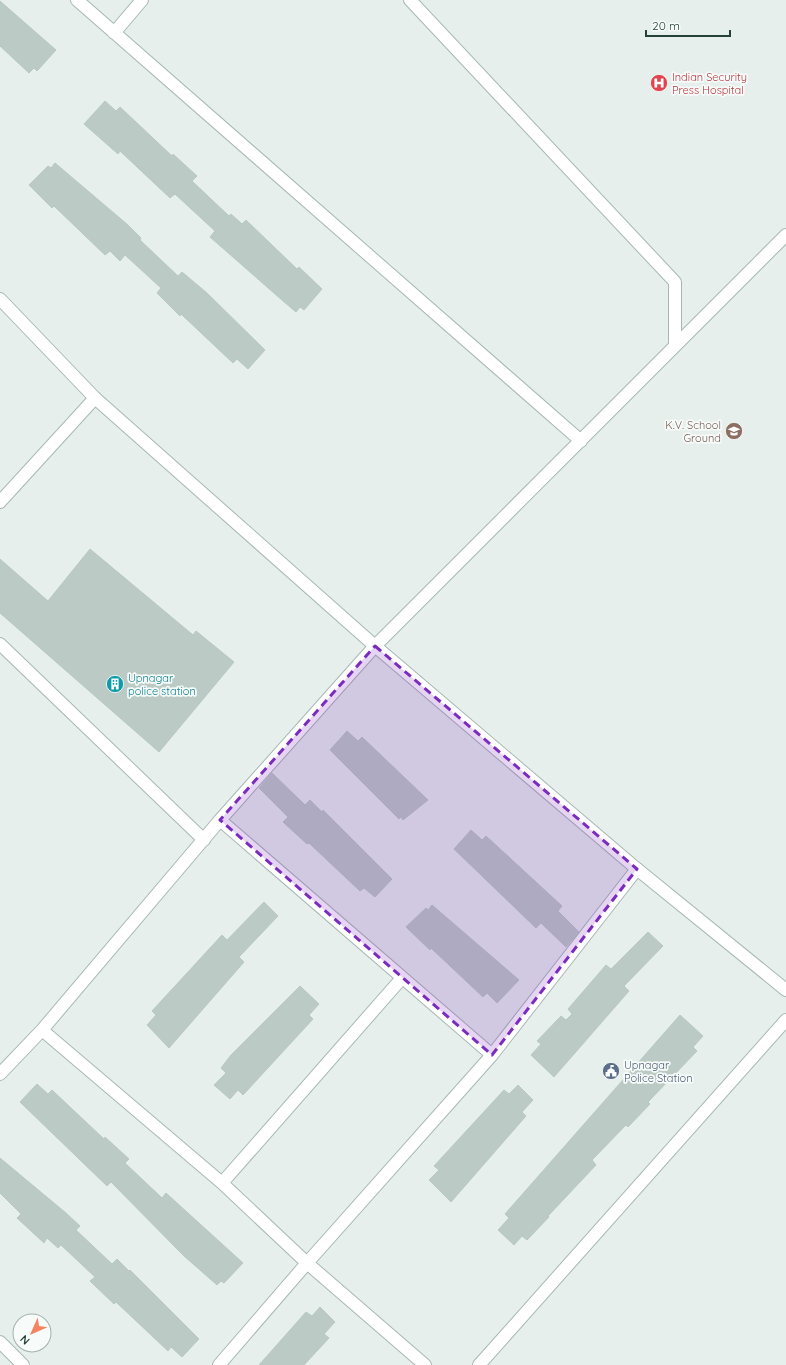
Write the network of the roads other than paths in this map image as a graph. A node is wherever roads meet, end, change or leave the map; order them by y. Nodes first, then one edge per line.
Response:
1 (77, 0) edge
2 (142, 0) edge
3 (410, 0) edge
4 (114, 33) junction
5 (786, 235) edge
6 (0, 299) edge
7 (675, 346) junction
8 (95, 398) junction
9 (581, 440) junction
10 (0, 502) edge
11 (0, 644) edge
12 (375, 646) junction
13 (220, 820) junction
14 (204, 840) junction
15 (637, 869) junction
16 (402, 978) junction
17 (786, 990) edge
18 (786, 1020) edge
19 (42, 1030) junction
20 (492, 1056) junction
21 (0, 1074) edge
22 (222, 1183) junction
23 (307, 1263) junction
24 (1, 1346) edge
25 (23, 1365) edge
26 (219, 1365) edge
27 (425, 1365) edge
28 (480, 1365) edge

1 - 4 street
2 - 4 street
3 - 7 street
4 - 9 street
5 - 7 street
6 - 8 street
7 - 9 street
8 - 10 street
8 - 12 street
9 - 12 street
11 - 14 street
12 - 13 street
12 - 15 street
13 - 14 street
13 - 16 street
14 - 19 street
15 - 17 street
15 - 20 street
16 - 20 street
16 - 22 street
18 - 28 street
19 - 21 street
19 - 22 street
20 - 23 street
22 - 23 street
23 - 26 street
23 - 27 street
24 - 25 street

